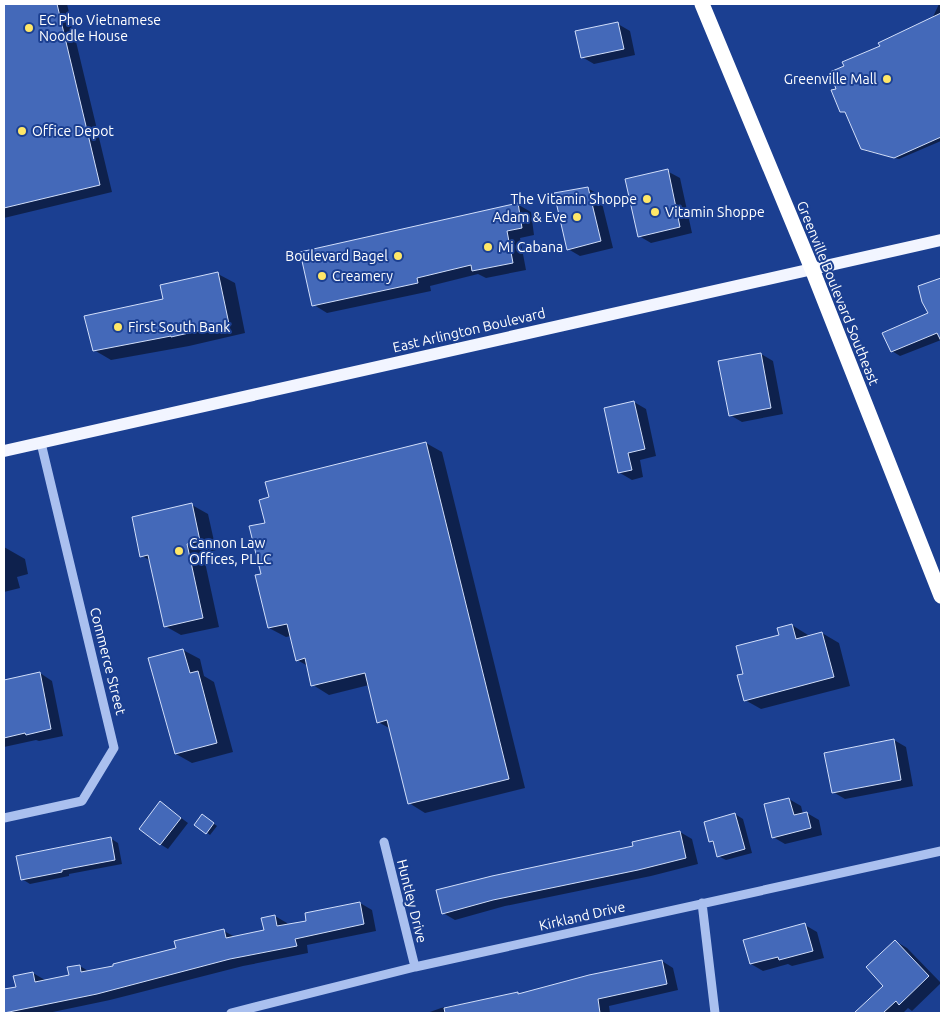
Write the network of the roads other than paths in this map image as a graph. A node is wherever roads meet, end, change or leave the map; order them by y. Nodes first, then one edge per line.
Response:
1 (702, 4) edge
2 (941, 240) edge
3 (812, 269) junction
4 (41, 443) junction
5 (4, 451) edge
6 (941, 596) edge
7 (4, 818) edge
8 (384, 842) dead end
9 (941, 851) edge
10 (702, 903) junction
11 (414, 967) junction
12 (231, 1013) edge
13 (714, 1013) edge

1 - 3 highway, Greenville Boulevard Southeast
2 - 3 main road, East Arlington Boulevard
3 - 4 main road, East Arlington Boulevard
3 - 6 highway, Greenville Boulevard Southeast
4 - 5 main road, East Arlington Boulevard
4 - 7 street, Commerce Street
8 - 11 street, Huntley Drive
9 - 10 street, Kirkland Drive
10 - 11 street, Kirkland Drive
10 - 13 street
11 - 12 street, Kirkland Drive

